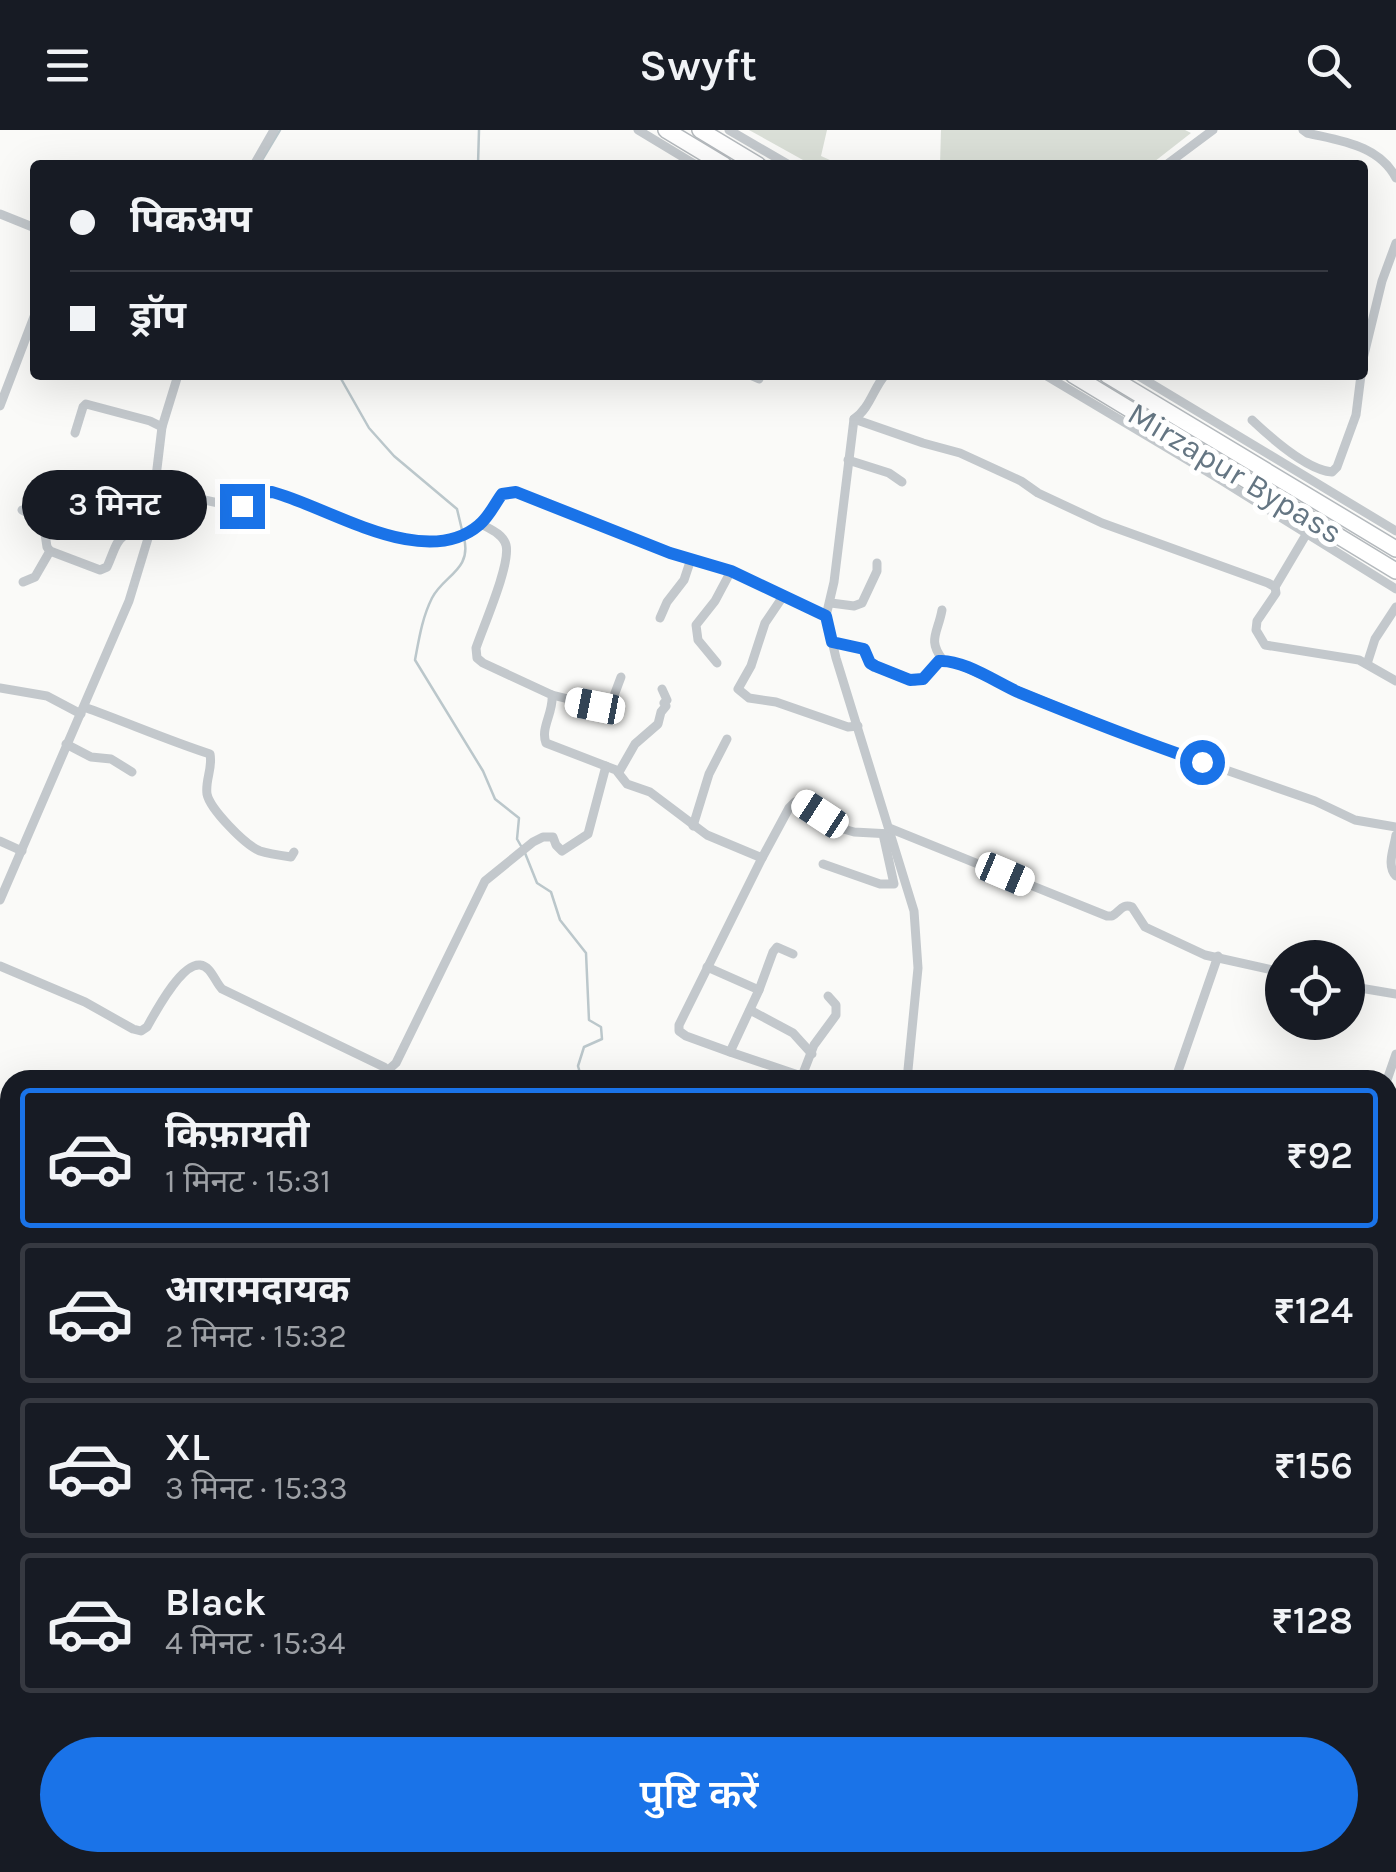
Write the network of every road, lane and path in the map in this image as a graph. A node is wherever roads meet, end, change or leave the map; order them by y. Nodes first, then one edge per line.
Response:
1 (274, 130) edge
2 (638, 130) edge
3 (666, 130) edge
4 (700, 130) edge
5 (729, 130) edge
6 (1213, 130) edge
7 (1303, 130) edge
8 (257, 160) edge
9 (688, 160) edge
10 (716, 160) edge
11 (750, 160) edge
12 (780, 160) edge
13 (1173, 160) edge
14 (1396, 178) edge
15 (0, 214) edge
16 (30, 226) edge
17 (1396, 244) edge
18 (30, 327) edge
19 (1368, 338) edge
20 (176, 380) edge
21 (881, 380) edge
22 (1053, 380) edge
23 (1081, 380) edge
24 (1115, 380) edge
25 (1145, 380) edge
26 (1360, 380) edge
27 (0, 406) edge
28 (854, 419) junction
29 (1252, 420) dead end
30 (162, 427) junction
31 (74, 432) dead end
32 (848, 460) junction
33 (1329, 473) junction
34 (902, 482) dead end
35 (1320, 486) junction
36 (153, 488) junction
37 (22, 510) dead end
38 (482, 524) junction
39 (1396, 530) edge
40 (1307, 534) junction
41 (149, 535) junction
42 (1396, 550) edge
43 (50, 552) junction
44 (691, 559) junction
45 (877, 562) dead end
46 (731, 571) junction
47 (1396, 571) edge
48 (23, 582) dead end
49 (1275, 587) junction
50 (1396, 589) edge
51 (784, 595) junction
52 (831, 603) junction
53 (1396, 608) edge
54 (942, 610) dead end
55 (826, 616) junction
56 (660, 618) dead end
57 (832, 642) junction
58 (943, 660) junction
59 (717, 663) dead end
60 (1367, 664) junction
61 (622, 677) dead end
62 (1396, 681) edge
63 (0, 688) edge
64 (662, 689) dead end
65 (552, 695) junction
66 (82, 710) junction
67 (858, 726) junction
68 (727, 739) dead end
69 (66, 744) junction
70 (606, 766) junction
71 (132, 772) dead end
72 (619, 772) junction
73 (693, 826) junction
74 (1396, 827) edge
75 (888, 832) junction
76 (1396, 835) edge
77 (0, 842) edge
78 (22, 851) junction
79 (294, 852) dead end
80 (762, 858) junction
81 (823, 864) dead end
82 (1396, 876) edge
83 (0, 900) edge
84 (793, 954) dead end
85 (1218, 956) junction
86 (0, 966) edge
87 (706, 967) junction
88 (1265, 968) edge
89 (1365, 989) edge
90 (759, 990) junction
91 (1396, 994) edge
92 (828, 996) dead end
93 (750, 1010) junction
94 (730, 1052) junction
95 (812, 1054) junction
96 (385, 1070) edge
97 (391, 1070) edge
98 (784, 1070) edge
99 (805, 1070) edge
100 (908, 1070) edge
101 (1178, 1070) edge

1 - 8 street
2 - 9 street
3 - 10 highway
4 - 11 highway
5 - 12 street
6 - 13 street
7 - 14 street
15 - 16 street
17 - 19 street
18 - 27 street
20 - 30 street
21 - 28 street
22 - 40 street
23 - 47 highway, Mirzapur Bypass
24 - 42 highway
25 - 35 street
26 - 33 street
28 - 32 street
28 - 49 street
29 - 33 street
30 - 31 street
30 - 36 street
32 - 34 street
32 - 52 street
33 - 35 street
35 - 39 street
36 - 38 street
36 - 41 street
37 - 43 street
38 - 44 street
38 - 65 street
40 - 49 street
40 - 50 street
41 - 43 street
41 - 66 street
43 - 48 street
44 - 46 street
44 - 56 street
45 - 52 street
46 - 51 street
46 - 59 street
49 - 60 street
51 - 55 street
51 - 67 street
52 - 55 street
53 - 60 street
54 - 58 street
55 - 57 street
57 - 58 street
57 - 67 street
58 - 74 street
60 - 62 street
61 - 65 street
63 - 66 street
64 - 72 street
65 - 70 street
66 - 69 street
66 - 79 street
67 - 75 street
68 - 73 street
69 - 71 street
69 - 78 street
70 - 72 street
70 - 97 street
72 - 73 street
73 - 80 street
75 - 80 street
75 - 81 street
75 - 85 street
75 - 100 street
76 - 82 street
77 - 78 street
78 - 83 street
80 - 87 street
84 - 90 street
85 - 88 street
85 - 101 street
86 - 96 street
87 - 90 street
87 - 94 street
89 - 91 street
90 - 93 street
92 - 95 street
93 - 94 street
93 - 95 street
94 - 98 street
95 - 99 street

